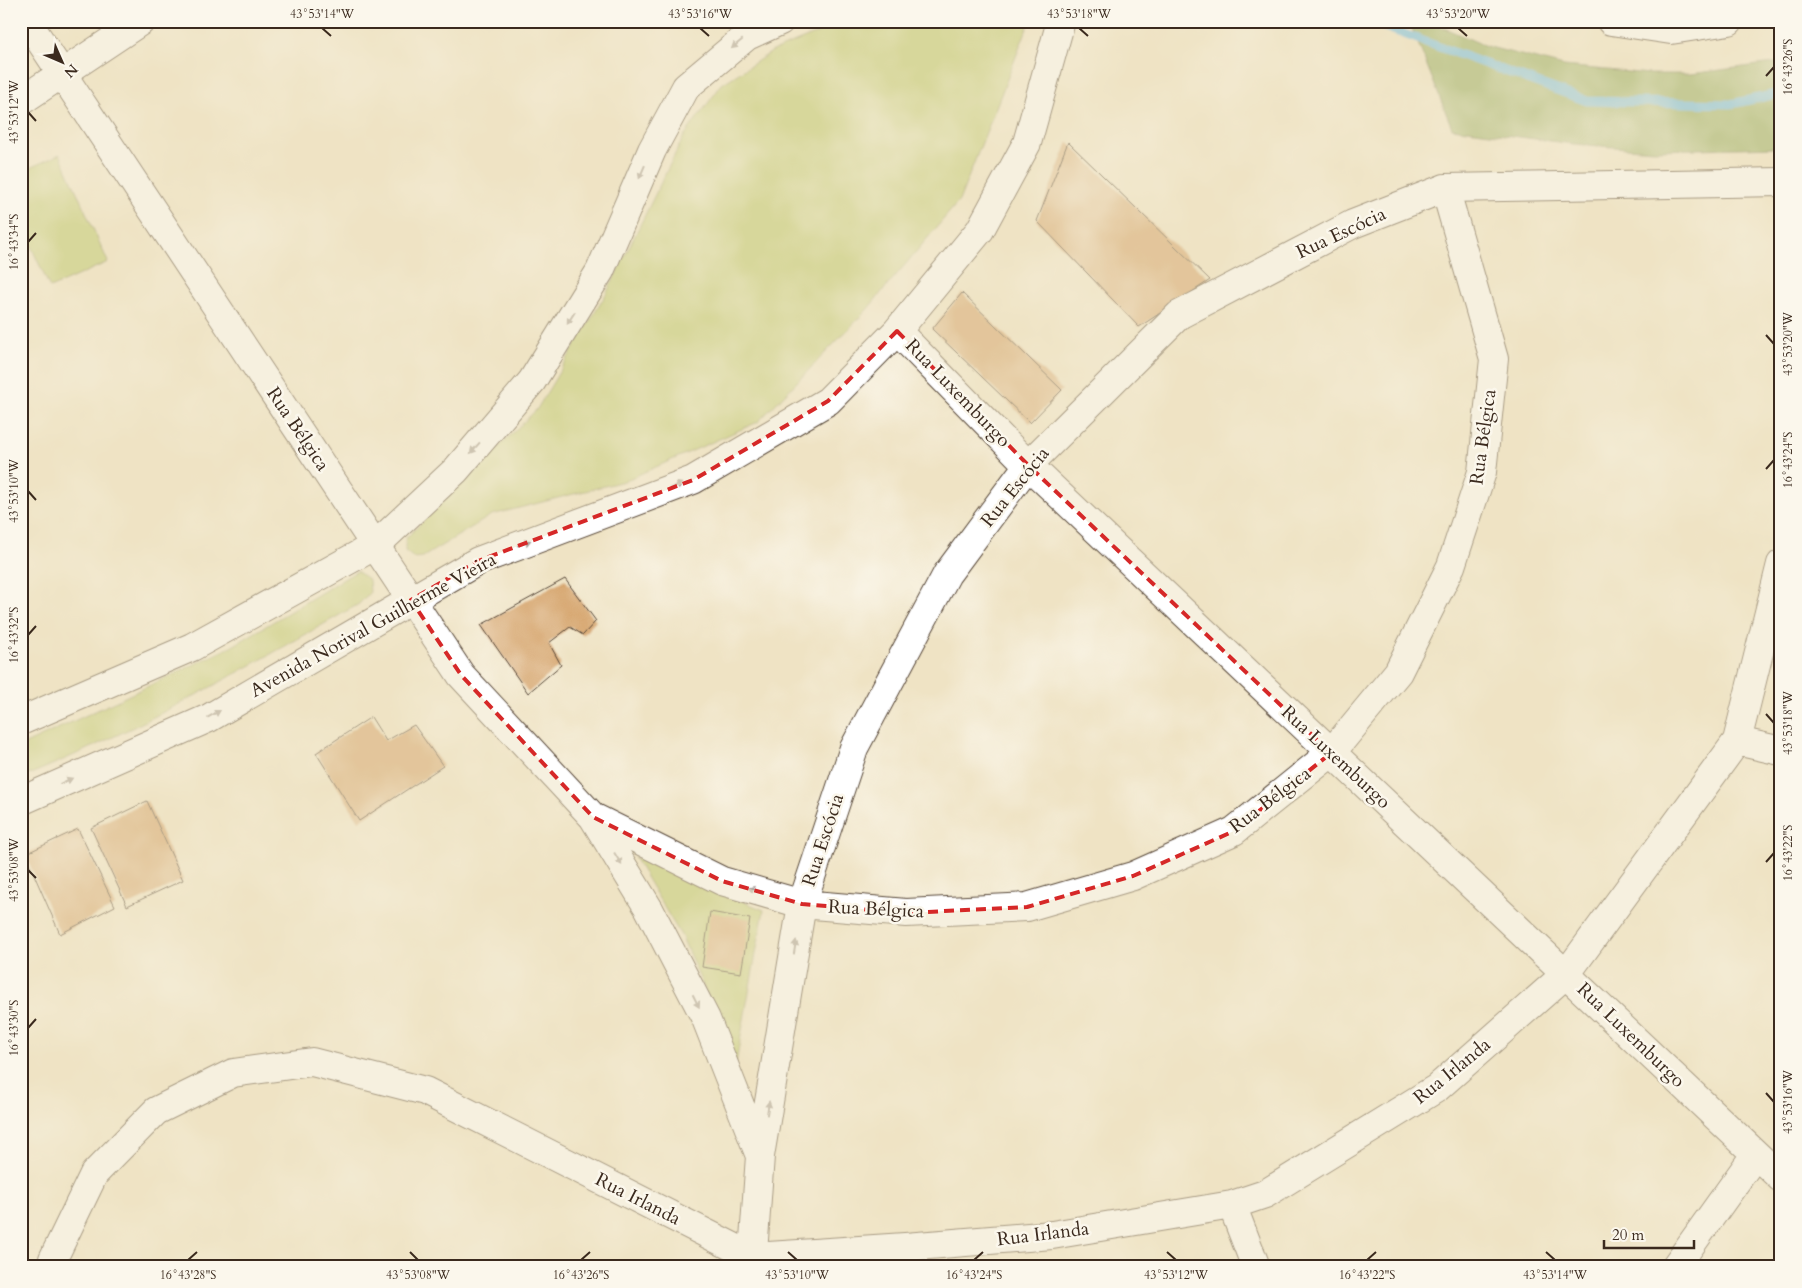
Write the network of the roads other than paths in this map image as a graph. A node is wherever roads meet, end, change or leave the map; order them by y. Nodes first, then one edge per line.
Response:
1 (27, 21) edge
2 (141, 21) edge
3 (780, 21) edge
4 (1048, 21) edge
5 (1062, 21) edge
6 (1611, 21) edge
7 (1729, 21) edge
8 (1052, 56) junction
9 (61, 75) junction
10 (21, 101) edge
11 (1781, 182) edge
12 (1445, 188) junction
13 (897, 331) junction
14 (1028, 465) junction
15 (376, 545) junction
16 (1781, 564) edge
17 (411, 600) junction
18 (21, 721) edge
19 (1737, 741) junction
20 (1781, 751) edge
21 (1331, 753) junction
22 (21, 801) edge
23 (593, 817) junction
24 (802, 904) junction
25 (1567, 973) junction
26 (1755, 1154) junction
27 (760, 1156) junction
28 (1781, 1178) edge
29 (1232, 1205) junction
30 (753, 1262) edge
31 (53, 1267) edge
32 (1256, 1267) edge
33 (1675, 1267) edge

1 - 9 street, Rua Bélgica
2 - 9 street
3 -> 15 street
4 - 8 street
5 - 8 street, Avenida Norival Guilherme Vieira
6 - 7 street
8 - 13 street, Avenida Norival Guilherme Vieira
9 - 10 street
9 - 15 street, Rua Bélgica
11 - 12 street, Rua Escócia
12 - 14 street, Rua Escócia
12 - 21 street, Rua Bélgica
13 - 14 street, Rua Luxemburgo
17 -> 13 street, Avenida Norival Guilherme Vieira
14 - 21 street, Rua Luxemburgo
14 - 24 street, Rua Escócia
15 - 17 street, Rua Bélgica
15 - 18 street
16 - 19 street, Rua Irlanda
22 -> 17 street, Avenida Norival Guilherme Vieira
17 - 23 street, Rua Bélgica
19 - 20 street
19 - 25 street, Rua Irlanda
21 - 24 street, Rua Bélgica
21 - 25 street, Rua Luxemburgo
24 -> 23 street, Rua Bélgica
23 -> 27 street, Rua Bélgica
27 -> 24 street, Rua Escócia
25 - 26 street, Rua Luxemburgo
25 - 29 street, Rua Irlanda
26 - 28 street, Rua Luxemburgo
26 - 33 street
27 - 30 street, Rua Escócia
29 - 30 street, Rua Irlanda
29 - 32 street
30 - 31 street, Rua Irlanda

